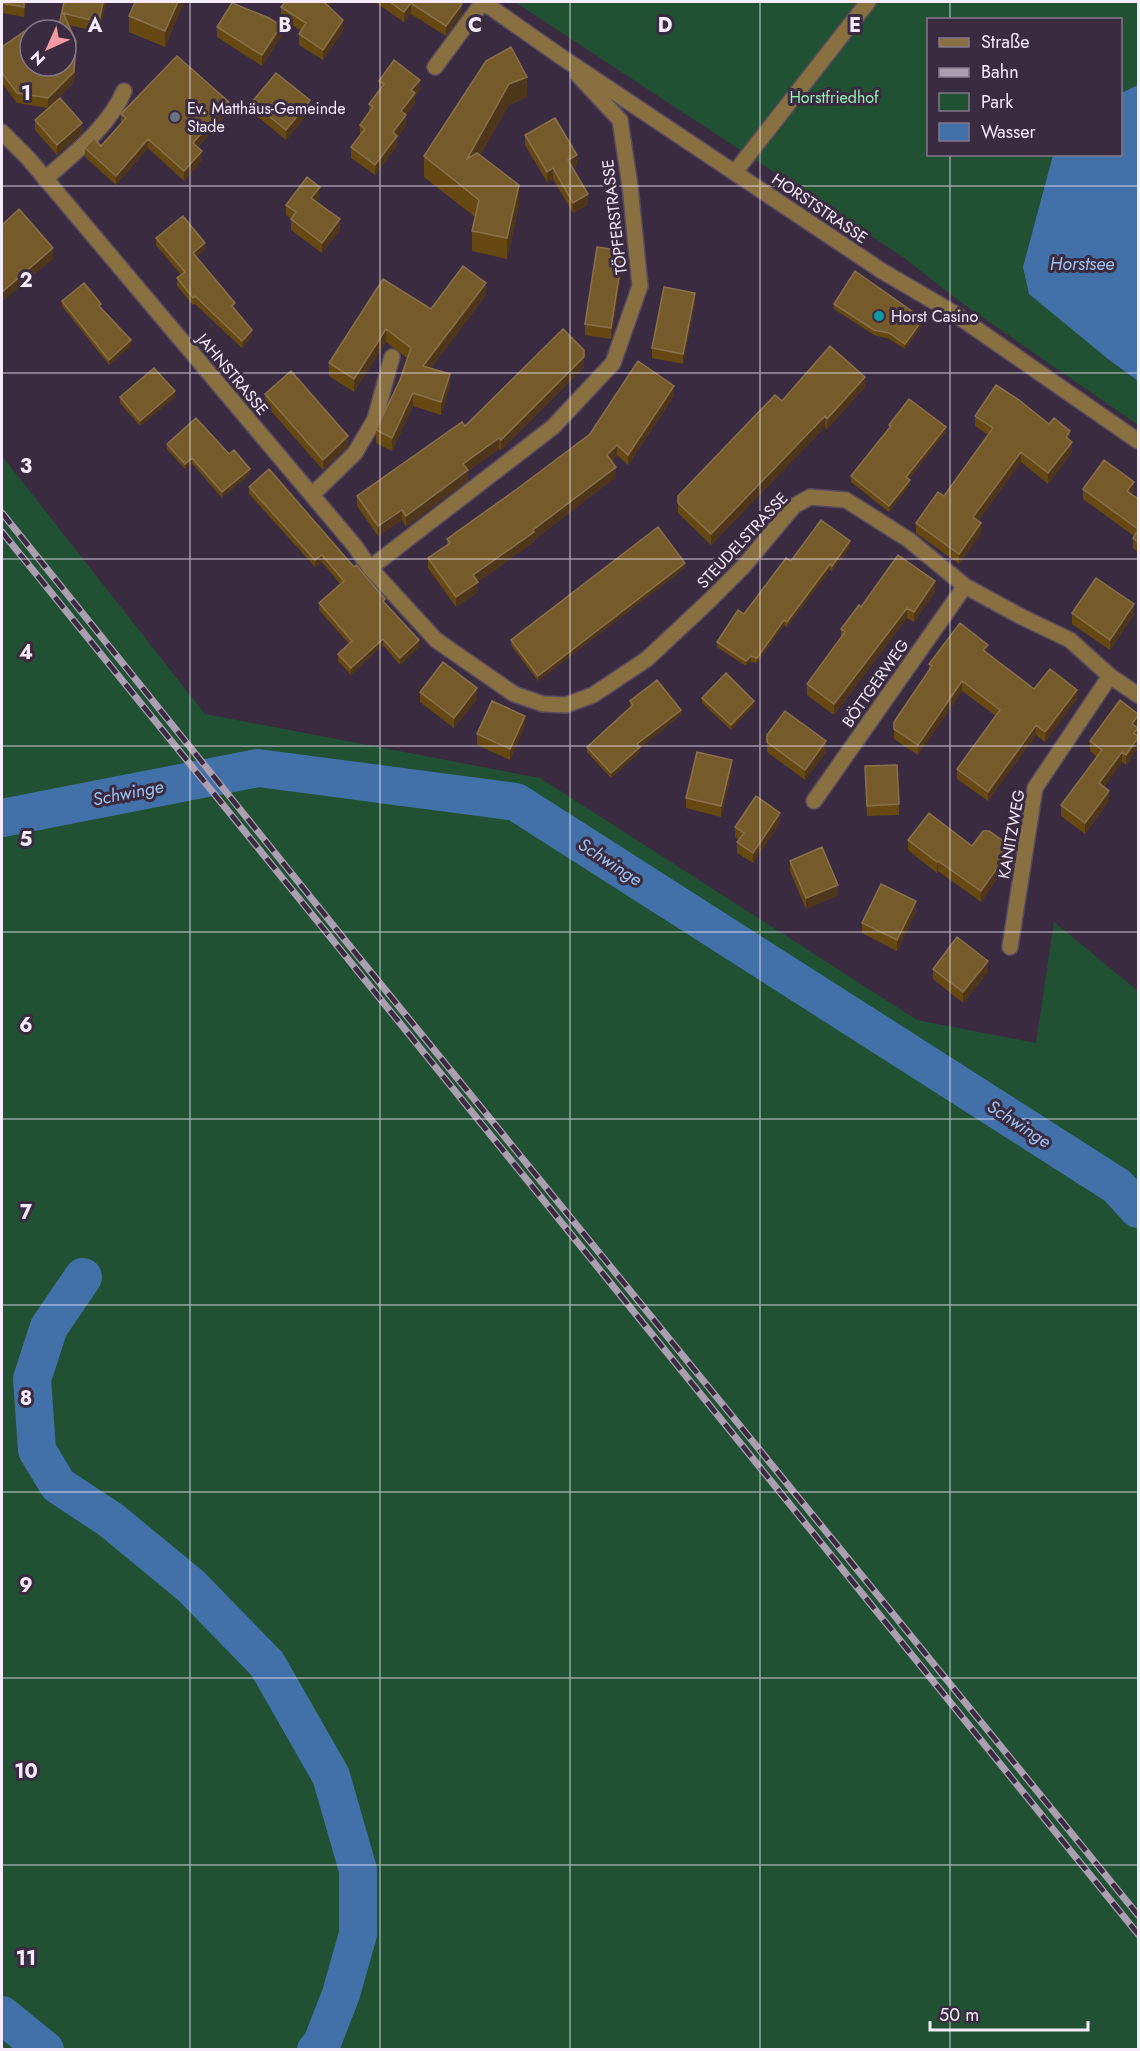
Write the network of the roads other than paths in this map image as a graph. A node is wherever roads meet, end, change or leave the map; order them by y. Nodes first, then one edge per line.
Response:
1 (483, 2) edge
2 (868, 2) edge
3 (560, 56) junction
4 (435, 67) dead end
5 (124, 91) dead end
6 (2, 132) edge
7 (735, 172) junction
8 (45, 179) junction
9 (392, 357) dead end
10 (1138, 441) edge
11 (312, 495) junction
12 (369, 568) junction
13 (965, 586) junction
14 (436, 640) joint
15 (1110, 676) junction
16 (1138, 695) edge
17 (814, 801) dead end
18 (1010, 947) dead end

1 - 3 street, HORSTSTRASSE
1 - 4 street
2 - 7 street
3 - 7 street, HORSTSTRASSE
3 - 12 street, TÖPFERSTRASSE
5 - 8 street
6 - 8 street, JAHNSTRASSE
7 - 10 street, HORSTSTRASSE
8 - 11 street, JAHNSTRASSE
9 - 11 street
11 - 12 street, JAHNSTRASSE
12 - 14 street, JAHNSTRASSE
13 - 14 street, STEUDELSTRASSE
13 - 15 street, STEUDELSTRASSE
13 - 17 street, BÖTTGERWEG
15 - 16 street, STEUDELSTRASSE
15 - 18 street, KANITZWEG

